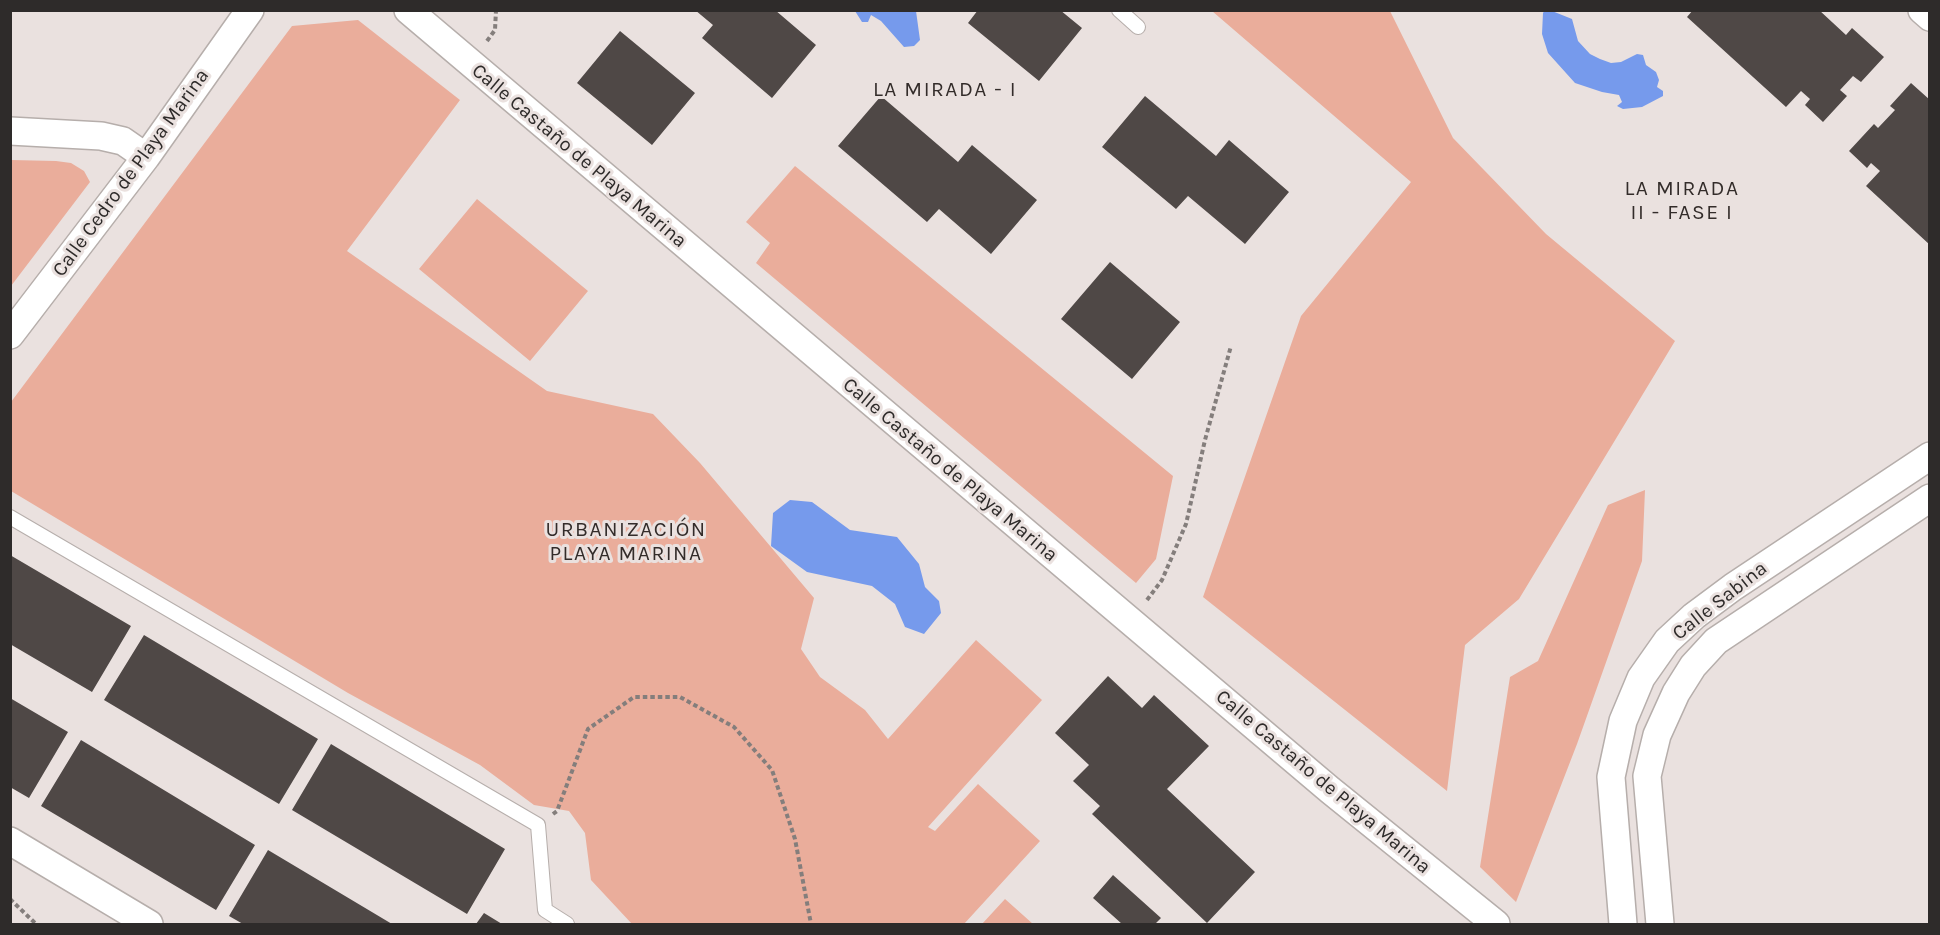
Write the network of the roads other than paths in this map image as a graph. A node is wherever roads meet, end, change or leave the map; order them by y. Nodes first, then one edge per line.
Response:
1 (250, 10) edge
2 (408, 10) edge
3 (1119, 10) edge
4 (1922, 10) edge
5 (1929, 17) edge
6 (1138, 27) dead end
7 (10, 131) edge
8 (146, 157) junction
9 (10, 335) edge
10 (1929, 456) edge
11 (1929, 498) edge
12 (10, 517) edge
13 (10, 841) edge
14 (149, 924) edge
15 (567, 924) edge
16 (1496, 924) edge
17 (1623, 924) edge
18 (1660, 924) edge

1 - 8 street, Calle Cedro de Playa Marina
2 - 16 street, Calle Castaño de Playa Marina
3 - 6 lane
4 - 5 street
7 - 8 street
8 - 9 street, Calle Cedro de Playa Marina
10 - 17 street, Calle Sabina
11 - 18 street, Calle Sabina
12 - 15 lane
13 - 14 street

